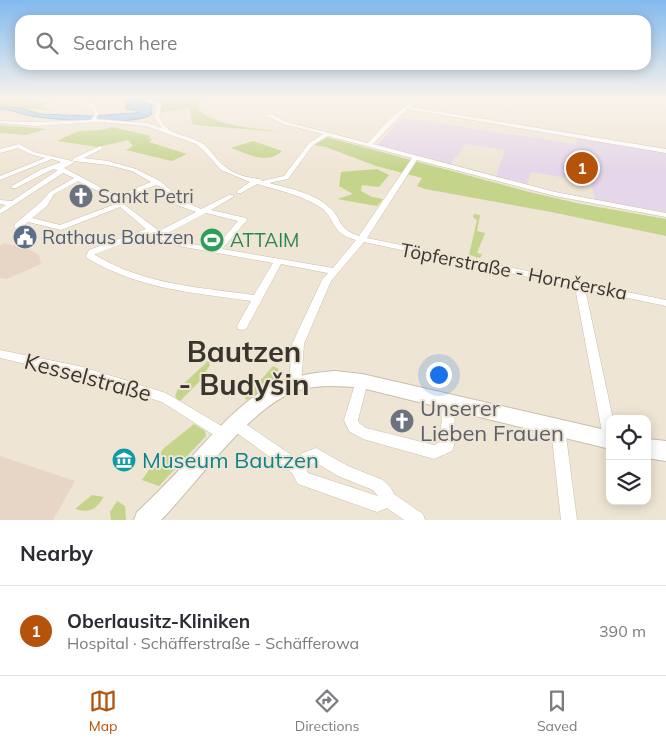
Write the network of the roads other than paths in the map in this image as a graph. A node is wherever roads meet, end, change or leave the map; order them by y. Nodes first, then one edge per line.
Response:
1 (17, 122) edge
2 (70, 122) edge
3 (123, 122) edge
4 (159, 122) edge
5 (281, 122) edge
6 (392, 122) edge
7 (492, 122) edge
8 (166, 131) junction
9 (327, 134) junction
10 (369, 145) junction
11 (100, 148) dead end
12 (26, 149) junction
13 (0, 151) edge
14 (666, 151) edge
15 (0, 156) edge
16 (416, 157) junction
17 (50, 158) junction
18 (71, 161) junction
19 (63, 170) junction
20 (0, 178) edge
21 (79, 178) junction
22 (260, 181) junction
23 (158, 182) junction
24 (14, 187) dead end
25 (239, 192) dead end
26 (231, 196) dead end
27 (0, 202) edge
28 (119, 202) junction
29 (13, 203) junction
30 (205, 211) junction
31 (0, 212) edge
32 (666, 214) edge
33 (27, 219) junction
34 (18, 226) dead end
35 (155, 232) junction
36 (361, 240) junction
37 (217, 250) junction
38 (278, 262) junction
39 (335, 271) junction
40 (578, 283) junction
41 (257, 299) junction
42 (666, 303) edge
43 (242, 326) dead end
44 (0, 354) edge
45 (362, 381) junction
46 (295, 384) junction
47 (450, 401) junction
48 (606, 420) edge
49 (558, 428) junction
50 (230, 429) junction
51 (606, 438) edge
52 (651, 449) edge
53 (666, 451) edge
54 (299, 469) junction
55 (387, 499) junction
56 (145, 520) edge
57 (417, 520) edge
58 (569, 520) edge

1 - 2 street
3 - 8 street
4 - 8 street
5 - 9 street
6 - 10 street
7 - 14 street
8 - 22 street
9 - 10 street
9 - 22 street
10 - 16 street
11 - 18 street
12 - 13 street
12 - 15 street
12 - 17 street
16 - 32 street
16 - 36 street
17 - 18 street
17 - 20 street
18 - 19 street
18 - 23 street
18 - 24 street
19 - 21 street
19 - 29 street
21 - 28 street
21 - 33 street
22 - 25 street
22 - 36 street, Töpferstraße - Hornčerska
23 - 28 street
23 - 30 street
26 - 30 street
27 - 29 street
28 - 33 street
28 - 35 street
29 - 31 street
30 - 35 street
30 - 37 street
33 - 34 street
35 - 37 street
35 - 41 street
36 - 39 street
36 - 40 street, Töpferstraße - Hornčerska
37 - 38 street
38 - 39 street
38 - 41 street
39 - 46 street
40 - 42 street, Töpferstraße - Hornčerska
40 - 48 street
41 - 43 street
44 - 50 street, Kesselstraße
45 - 46 main road
45 - 47 main road
45 - 47 street
46 - 50 main road
47 - 49 main road
49 - 51 main road
49 - 58 street
50 - 54 street, Kesselstraße
50 - 56 main road
52 - 53 main road
54 - 55 street, Kesselstraße
54 - 55 street
55 - 57 street

